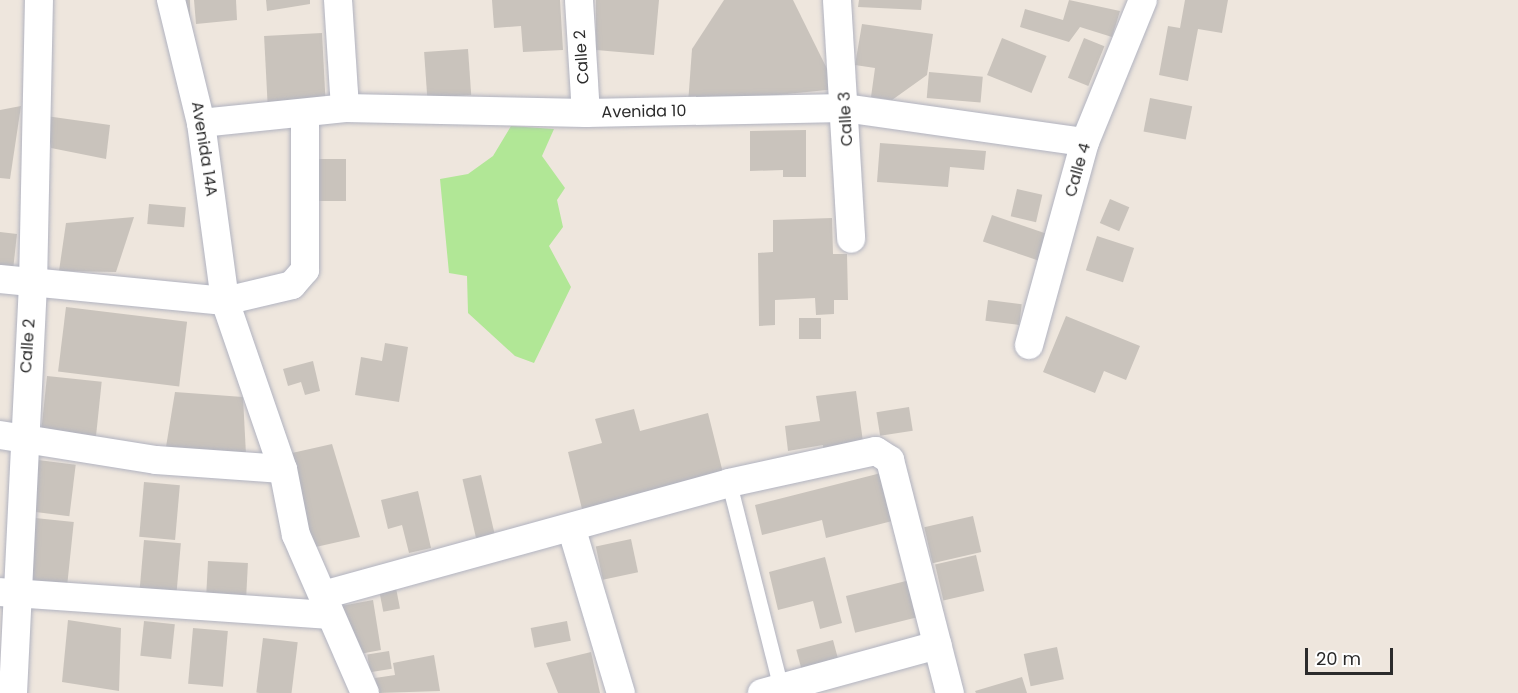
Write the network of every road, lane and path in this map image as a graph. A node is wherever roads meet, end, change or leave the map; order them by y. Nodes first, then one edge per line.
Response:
1 (39, 0) edge
2 (171, 0) edge
3 (338, 0) edge
4 (579, 0) edge
5 (837, 0) edge
6 (1143, 0) edge
7 (345, 108) junction
8 (845, 108) junction
9 (586, 113) junction
10 (305, 114) junction
11 (201, 123) junction
12 (1085, 142) junction
13 (851, 239) dead end
14 (0, 279) edge
15 (33, 285) junction
16 (225, 301) junction
17 (1029, 345) dead end
18 (11, 437) edge
19 (283, 469) junction
20 (729, 483) junction
21 (572, 530) junction
22 (9, 594) edge
23 (325, 605) junction
24 (938, 645) junction
25 (775, 692) edge
26 (13, 693) edge
27 (365, 693) edge
28 (621, 693) edge
29 (950, 693) edge

1 - 15 street, Calle 2
2 - 11 street, Avenida 14A
3 - 7 street
4 - 9 street, Calle 2
5 - 8 street, Calle 3
6 - 12 street, Calle 4
7 - 9 street, Avenida 10
7 - 10 street, Avenida 10
8 - 9 street, Avenida 10
8 - 12 street, Avenida 10
8 - 13 street, Calle 3
10 - 11 street, Avenida 10
10 - 16 street
11 - 16 street, Avenida 14A
12 - 17 street, Calle 4
14 - 15 street
15 - 16 street
15 - 18 street, Calle 2
16 - 19 street, Avenida 14A
18 - 19 street
18 - 22 street, Calle 2
19 - 23 street, Avenida 14A
20 - 21 street
20 - 24 street
20 - 25 lane
21 - 23 street
21 - 28 street
22 - 23 street
22 - 26 street, Calle 2
23 - 27 street, Avenida 14A
24 - 25 street
24 - 29 street

